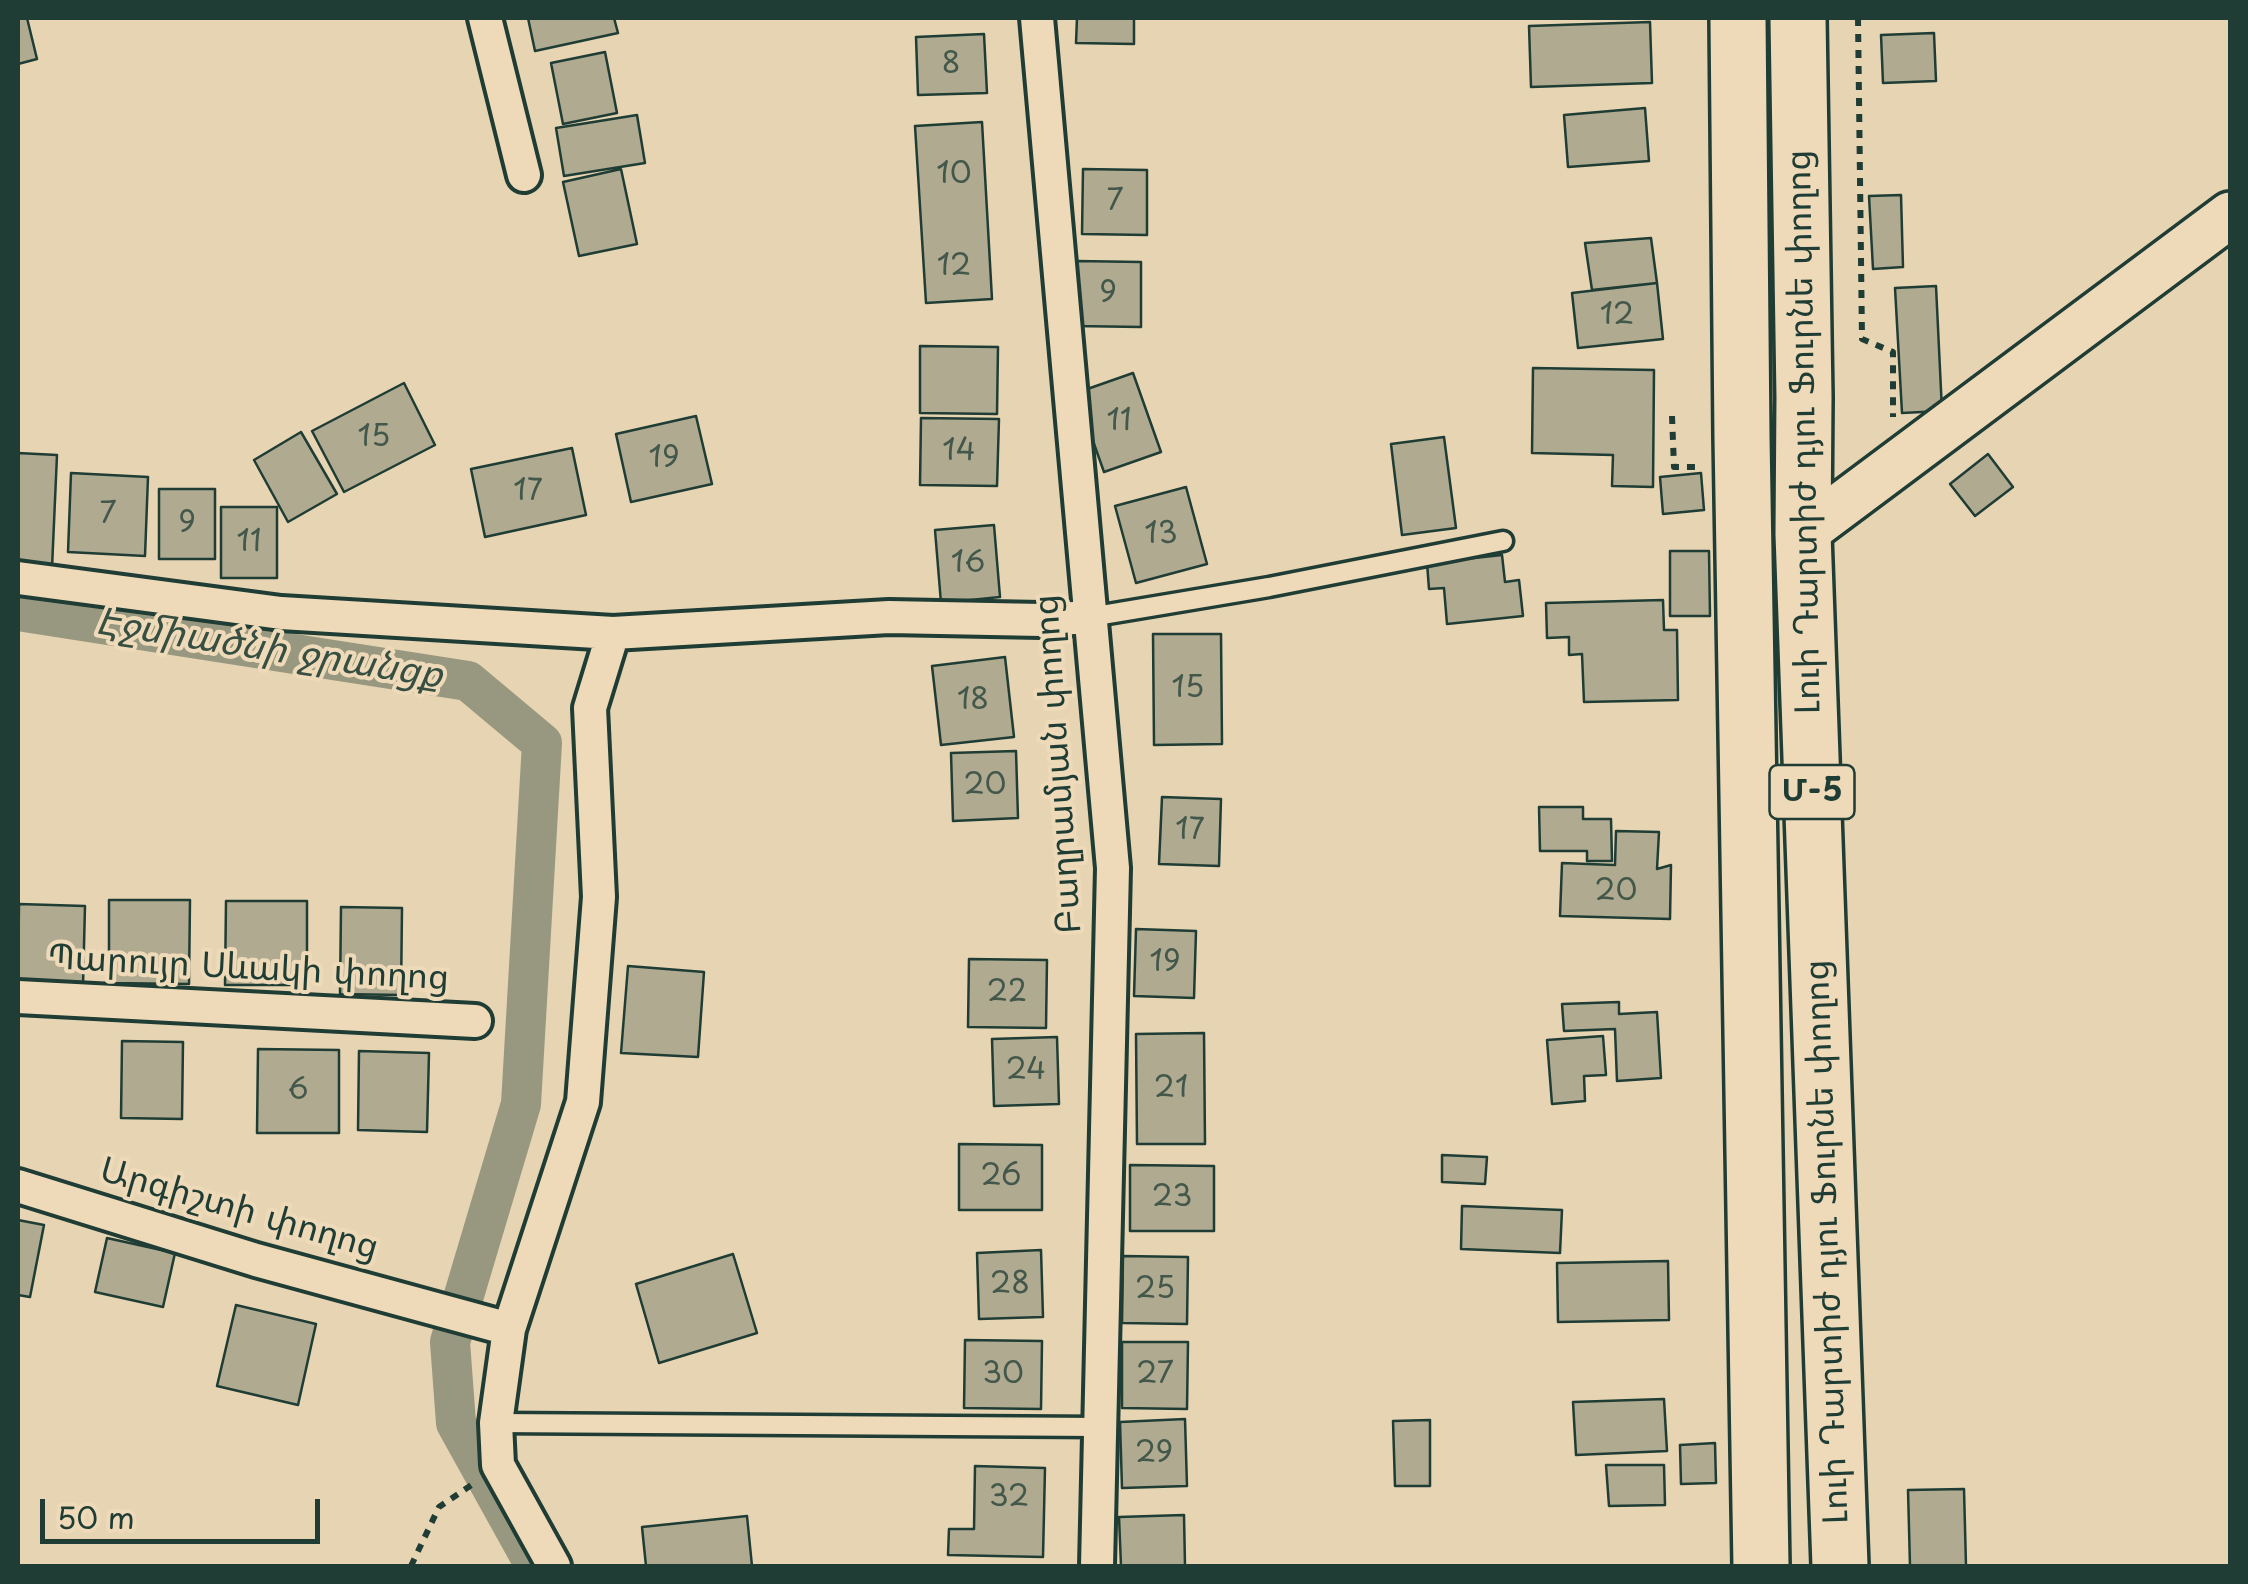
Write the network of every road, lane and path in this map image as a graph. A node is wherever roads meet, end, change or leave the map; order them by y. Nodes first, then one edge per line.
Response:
1 (485, 18) edge
2 (1037, 18) edge
3 (1738, 18) edge
4 (1798, 18) edge
5 (1858, 18) edge
6 (524, 175) dead end
7 (2230, 215) edge
8 (1672, 416) dead end
9 (1893, 418) dead end
10 (1674, 467) dead end
11 (1803, 534) junction
12 (1503, 540) dead end
13 (18, 578) edge
14 (1090, 617) junction
15 (613, 633) junction
16 (18, 997) edge
17 (475, 1021) dead end
18 (18, 1186) edge
19 (496, 1325) junction
20 (496, 1423) junction
21 (1100, 1427) junction
22 (458, 1496) dead end
23 (411, 1566) edge
24 (554, 1566) edge
25 (1097, 1566) edge
26 (1761, 1566) edge
27 (1840, 1566) edge

1 - 6 street
2 - 14 street, Բաղրամյան փողոց
3 - 26 highway, Լուի Դարտիժ դյու Ֆուրնե փողոց / Մ-5
4 - 11 highway, Լուի Դարտիժ դյու Ֆուրնե փողոց / Մ-5
5 - 9 path
7 - 11 main road
8 - 10 path
11 - 27 highway, Լուի Դարտիժ դյու Ֆուրնե փողոց / Մ-5
12 - 14 lane
13 - 15 street
14 - 15 street
14 - 21 street, Բաղրամյան փողոց
15 - 19 street
16 - 17 street, Պարույր Սևակի փողոց
18 - 19 street, Արգիշտի փողոց
19 - 20 street
20 - 21 lane
20 - 24 street
21 - 25 street, Բաղրամյան փողոց
22 - 23 path

